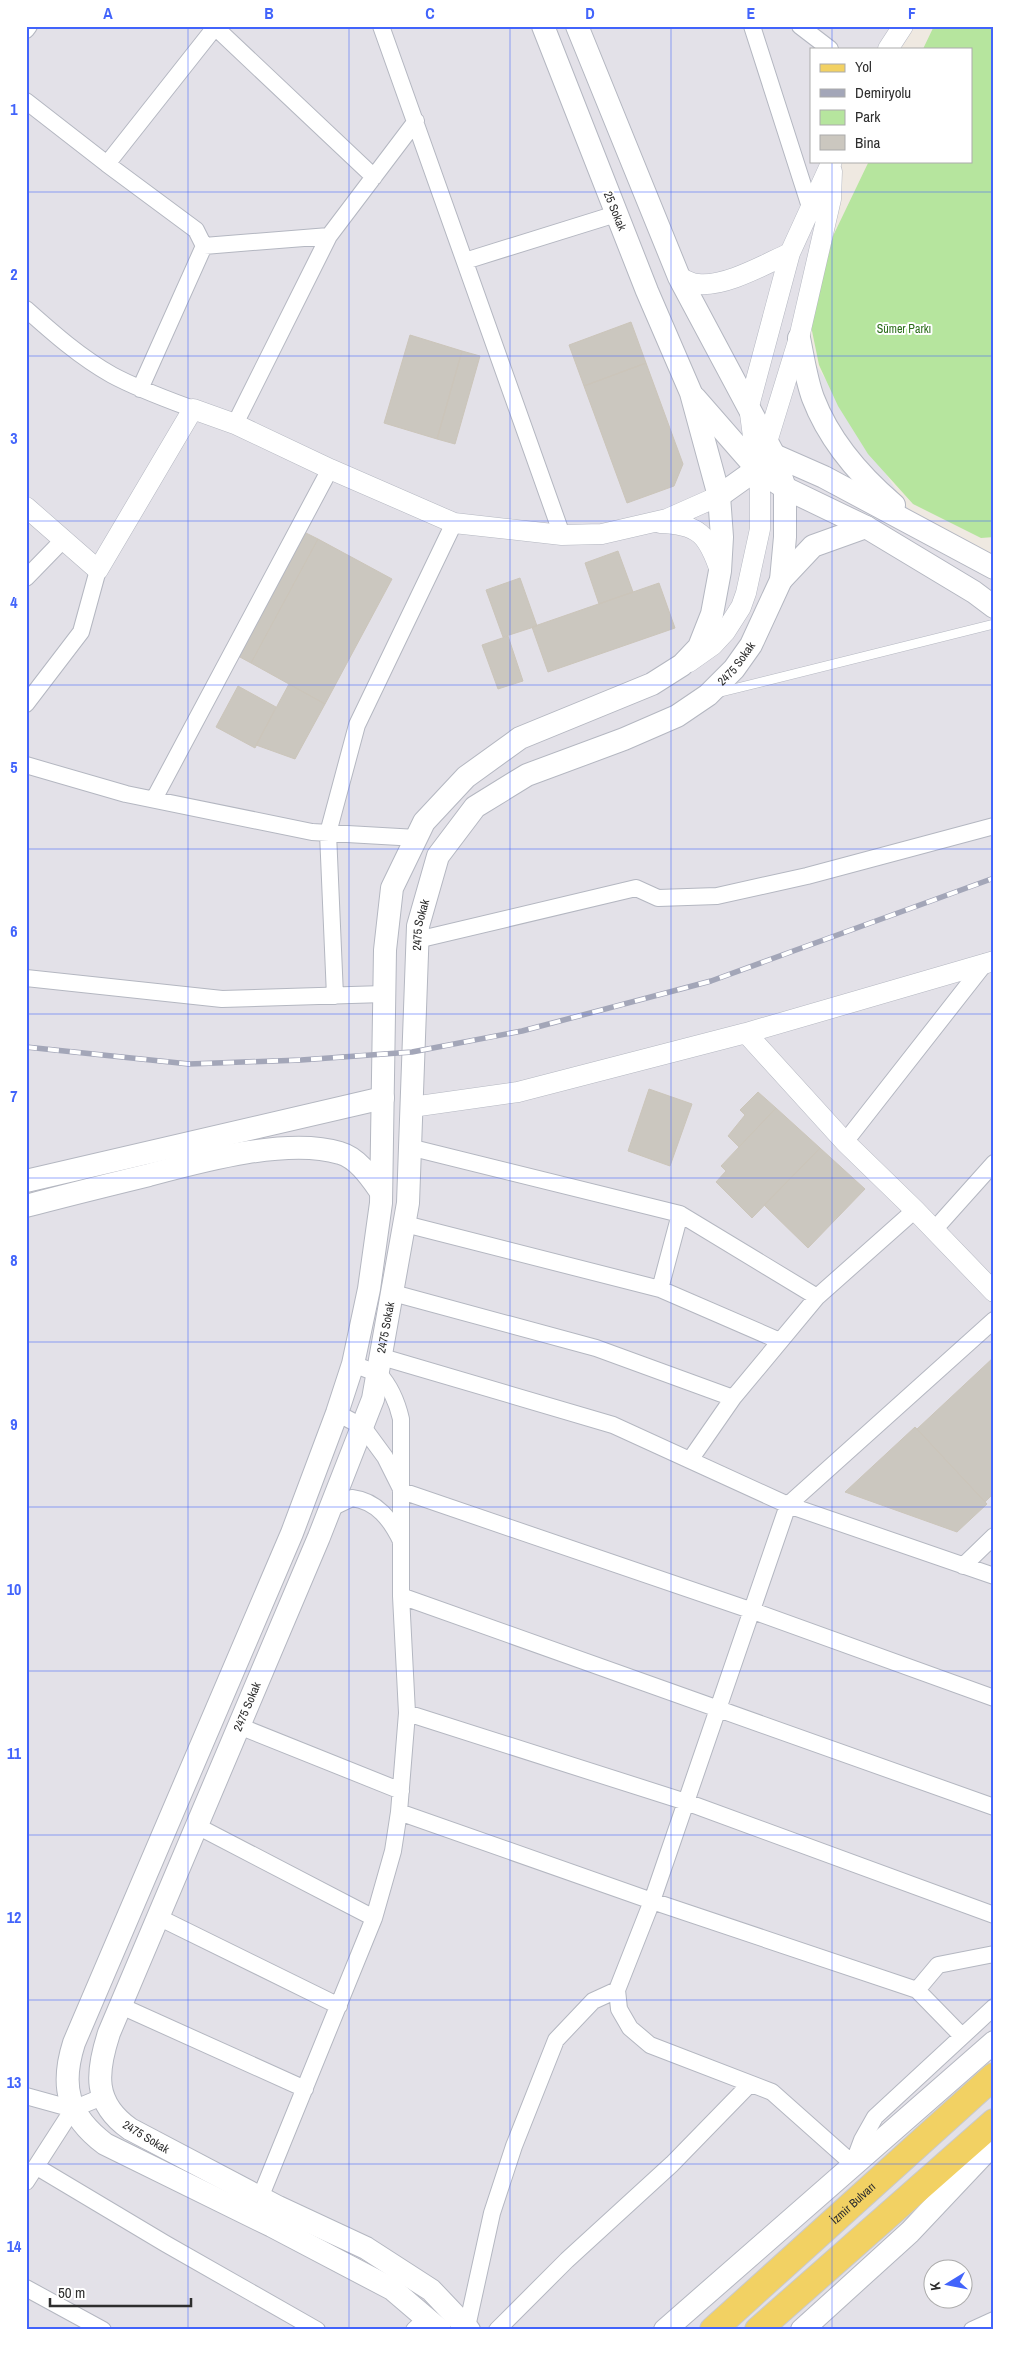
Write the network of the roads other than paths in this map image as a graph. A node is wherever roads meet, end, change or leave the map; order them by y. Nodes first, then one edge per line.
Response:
1 (29, 26) edge
2 (382, 26) edge
3 (542, 26) edge
4 (577, 26) edge
5 (752, 26) edge
6 (800, 26) edge
7 (903, 26) edge
8 (215, 27) edge
9 (26, 30) edge
10 (829, 48) edge
11 (889, 48) edge
12 (26, 101) edge
13 (416, 121) junction
14 (832, 162) edge
15 (832, 162) edge
16 (107, 164) junction
17 (374, 177) junction
18 (811, 210) junction
19 (616, 214) junction
20 (329, 236) junction
21 (204, 246) junction
22 (790, 253) junction
23 (464, 261) junction
24 (679, 277) junction
25 (26, 309) edge
26 (799, 338) junction
27 (140, 389) junction
28 (691, 393) junction
29 (749, 406) junction
30 (193, 409) junction
31 (234, 424) junction
32 (771, 449) junction
33 (330, 469) junction
34 (758, 470) junction
35 (785, 488) junction
36 (719, 496) junction
37 (26, 507) edge
38 (454, 523) junction
39 (653, 523) junction
40 (866, 527) junction
41 (921, 529) junction
42 (562, 535) junction
43 (63, 540) junction
44 (994, 568) edge
45 (98, 570) junction
46 (720, 571) junction
47 (26, 578) edge
48 (781, 580) junction
49 (994, 606) edge
50 (994, 624) edge
51 (682, 665) junction
52 (708, 695) junction
53 (26, 704) edge
54 (26, 765) edge
55 (154, 799) junction
56 (994, 826) edge
57 (328, 833) junction
58 (417, 838) junction
59 (417, 940) junction
60 (990, 962) edge
61 (26, 978) edge
62 (384, 994) junction
63 (335, 996) junction
64 (746, 1034) junction
65 (383, 1098) junction
66 (412, 1107) junction
67 (845, 1142) junction
68 (410, 1147) junction
69 (994, 1164) edge
70 (26, 1181) edge
71 (381, 1192) junction
72 (26, 1206) edge
73 (916, 1210) junction
74 (680, 1214) junction
75 (404, 1224) junction
76 (934, 1230) junction
77 (660, 1289) junction
78 (994, 1292) edge
79 (393, 1294) junction
80 (817, 1297) junction
81 (994, 1320) edge
82 (780, 1341) junction
83 (353, 1364) junction
84 (380, 1365) junction
85 (733, 1398) junction
86 (337, 1413) junction
87 (364, 1427) junction
88 (690, 1460) junction
89 (402, 1491) junction
90 (788, 1505) junction
91 (331, 1508) junction
92 (994, 1536) edge
93 (401, 1542) junction
94 (963, 1566) junction
95 (994, 1576) edge
96 (401, 1596) junction
97 (753, 1611) junction
98 (994, 1698) edge
99 (719, 1708) junction
100 (407, 1713) junction
101 (239, 1726) junction
102 (401, 1791) junction
103 (686, 1802) junction
104 (994, 1807) edge
105 (399, 1812) junction
106 (197, 1826) junction
107 (652, 1901) junction
108 (994, 1915) edge
109 (158, 1917) junction
110 (374, 1918) junction
111 (994, 1954) edge
112 (617, 1990) junction
113 (917, 1990) junction
114 (121, 2006) junction
115 (339, 2006) junction
116 (994, 2007) edge
117 (962, 2036) junction
118 (994, 2042) edge
119 (994, 2076) edge
120 (750, 2084) junction
121 (305, 2089) junction
122 (26, 2096) edge
123 (102, 2097) junction
124 (73, 2109) junction
125 (994, 2122) edge
126 (994, 2143) edge
127 (853, 2164) junction
128 (37, 2167) junction
129 (26, 2182) edge
130 (260, 2198) junction
131 (26, 2288) edge
132 (994, 2320) edge
133 (427, 2326) edge
134 (468, 2329) edge
135 (103, 2330) edge
136 (317, 2330) edge
137 (497, 2330) edge
138 (665, 2330) edge
139 (713, 2330) edge
140 (758, 2330) edge
141 (802, 2330) edge
142 (972, 2330) edge

1 - 9 street
2 - 13 street
3 - 19 main road, 25 Sokak
4 - 24 main road
5 - 18 street
6 - 10 street
7 - 11 street
8 - 16 street
8 - 17 street
12 - 16 street
13 - 17 street
13 - 23 street
14 - 18 street
15 - 26 street
16 - 21 street
17 - 20 street
18 - 22 street
19 - 23 street
19 - 28 main road, 25 Sokak
20 - 21 street
20 - 31 street
21 - 27 street
22 - 24 street
22 - 29 street
23 - 42 street
24 - 29 main road, 2475 Sokak
25 - 27 street
26 - 32 street
26 - 41 main road
27 - 30 street
28 - 34 main road
28 - 36 main road, 2475 Sokak
29 - 32 main road, 2475 Sokak
29 - 34 street
30 - 31 street
30 - 45 street
31 - 33 street
32 - 34 main road
32 - 35 main road, 2475 Sokak
32 - 41 main road
33 - 38 street
33 - 55 street
34 - 35 main road
34 - 36 main road
34 - 51 street
35 - 40 main road
35 - 48 main road, 2475 Sokak
36 - 39 street
36 - 46 main road, 2475 Sokak
37 - 43 street
38 - 42 street
38 - 57 street
39 - 42 street
39 - 46 street
40 - 48 main road
40 - 49 main road
41 - 44 main road
43 - 45 street
43 - 47 street
45 - 53 street
46 - 51 main road, 2475 Sokak
48 - 52 main road, 2475 Sokak
50 - 52 lane
51 - 58 main road, 2475 Sokak
52 - 59 main road, 2475 Sokak
54 - 55 street
55 - 57 street
56 - 59 street
57 - 58 street
57 - 63 street
58 - 62 main road, 2475 Sokak
59 - 66 main road, 2475 Sokak
60 - 64 street
60 - 67 street
61 - 63 street
62 - 63 street
62 - 65 main road, 2475 Sokak
64 - 66 street
64 - 67 street
65 - 70 main road
65 - 71 main road, 2475 Sokak
66 - 68 main road, 2475 Sokak
67 - 73 street
68 - 74 street
68 - 75 main road, 2475 Sokak
69 - 76 street
71 - 72 main road
71 - 83 main road, 2475 Sokak
73 - 76 street
73 - 80 street
74 - 77 street
74 - 80 street
75 - 77 street
75 - 79 main road, 2475 Sokak
76 - 78 street
77 - 82 street
79 - 84 main road, 2475 Sokak
79 - 85 street
80 - 82 street
81 - 90 street
82 - 85 street
83 - 84 street
83 - 86 main road, 2475 Sokak
84 - 87 main road, 2475 Sokak
84 - 88 street
84 - 89 street
85 - 88 street
86 - 87 street
86 - 124 main road, 2475 Sokak
87 - 89 street
87 - 91 main road, 2475 Sokak
88 - 90 street
89 - 93 street
89 - 97 street
90 - 94 street
90 - 97 street
91 - 93 street
91 - 101 main road, 2475 Sokak
92 - 94 street
93 - 96 street
94 - 95 street
96 - 99 street
96 - 100 street
97 - 98 street
97 - 99 street
99 - 103 street
99 - 104 street
100 - 102 street
100 - 103 street
101 - 102 street
101 - 106 main road, 2475 Sokak
102 - 105 street
103 - 107 street
103 - 108 street
105 - 107 street
105 - 110 street
106 - 109 main road, 2475 Sokak
106 - 110 street
107 - 112 street
107 - 113 street
109 - 114 main road, 2475 Sokak
109 - 115 street
110 - 115 street
111 - 113 street
112 - 120 street
112 - 134 street
113 - 117 street
114 - 121 street
114 - 123 main road, 2475 Sokak
115 - 121 street
116 - 117 street
117 - 127 street
118 - 127 main road
119 - 139 main road, İzmir Bulvarı
120 - 127 street
120 - 137 street
121 - 130 street
122 - 124 street
123 - 124 street
123 - 130 main road, 2475 Sokak
124 - 128 street
124 - 133 main road, 2475 Sokak
125 - 140 main road
126 - 141 main road
127 - 138 main road
128 - 129 street
128 - 136 street
130 - 134 main road, 2475 Sokak
131 - 135 street
132 - 142 street

